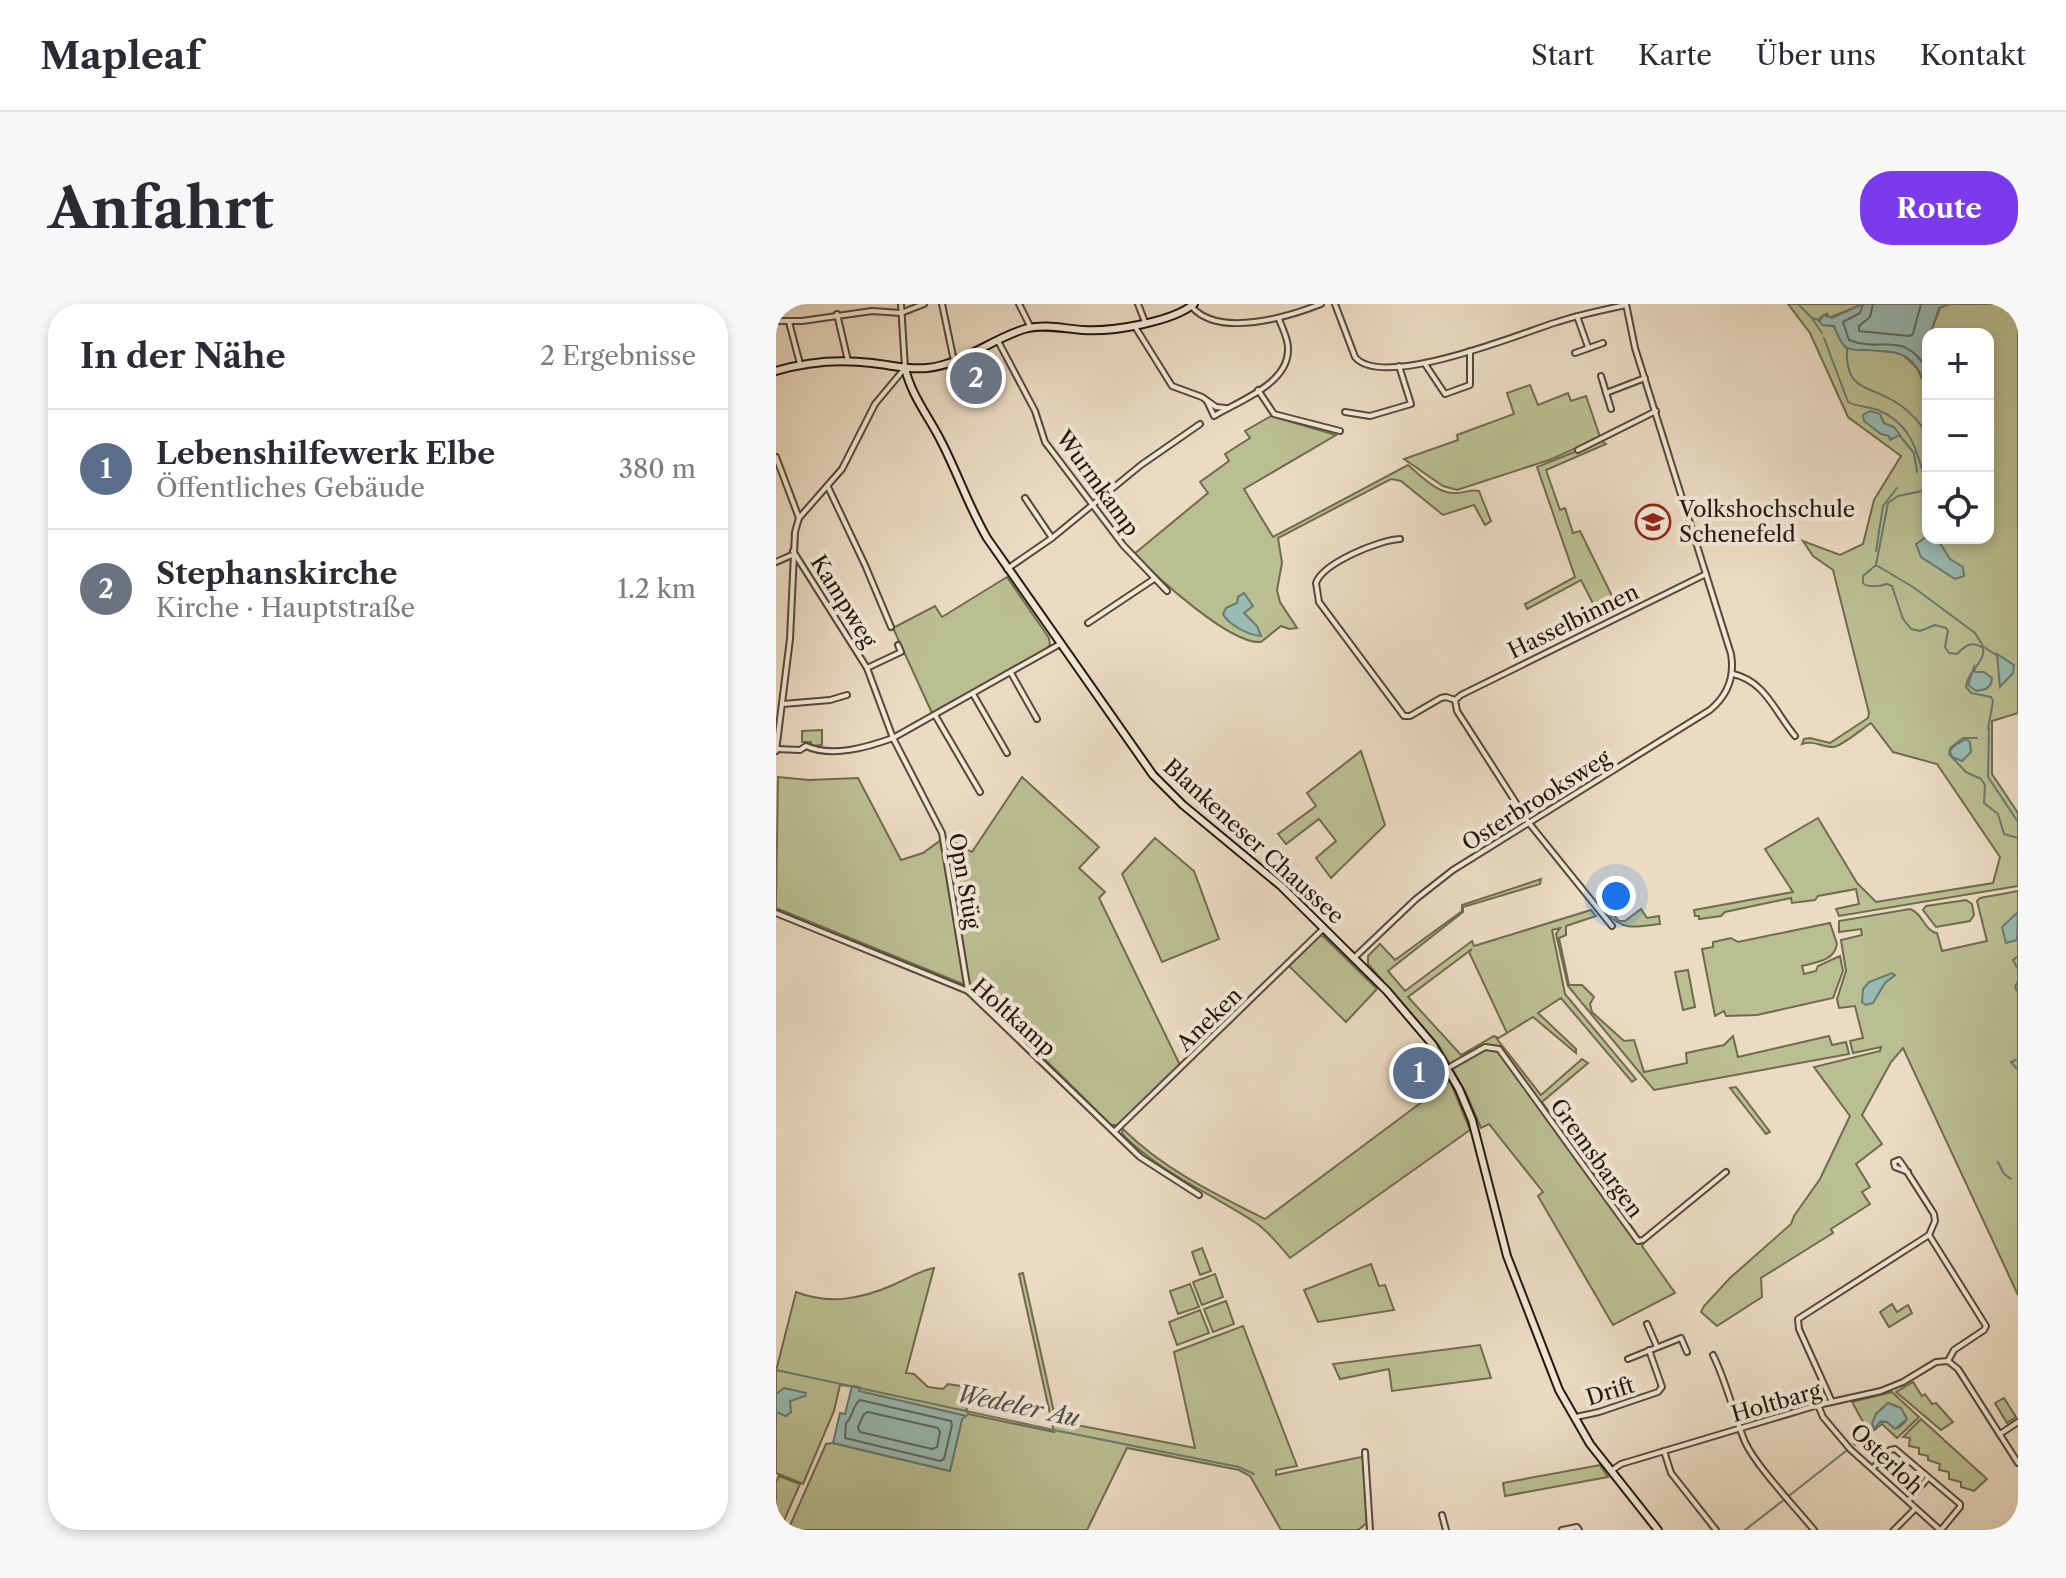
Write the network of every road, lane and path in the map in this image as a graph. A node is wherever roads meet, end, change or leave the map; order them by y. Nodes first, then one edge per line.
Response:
1 (901, 304) edge
2 (924, 304) edge
3 (942, 304) edge
4 (1019, 304) edge
5 (1138, 304) edge
6 (1321, 304) edge
7 (1335, 304) edge
8 (1626, 304) edge
9 (1193, 305) edge
10 (901, 313) junction
11 (837, 314) junction
12 (1577, 316) junction
13 (1279, 319) junction
14 (776, 321) edge
15 (789, 322) junction
16 (1145, 322) junction
17 (1134, 325) junction
18 (1031, 328) junction
19 (998, 341) junction
20 (1603, 343) dead end
21 (1588, 347) junction
22 (1470, 351) junction
23 (1575, 353) dead end
24 (848, 361) junction
25 (954, 361) junction
26 (800, 364) junction
27 (1425, 364) junction
28 (1399, 366) junction
29 (905, 368) junction
30 (776, 371) edge
31 (1601, 376) dead end
32 (1645, 378) junction
33 (1258, 390) junction
34 (1606, 393) junction
35 (1611, 409) dead end
36 (1656, 411) junction
37 (1345, 412) dead end
38 (1200, 424) dead end
39 (1340, 431) dead end
40 (1578, 450) dead end
41 (776, 457) edge
42 (777, 464) edge
43 (828, 487) junction
44 (1025, 498) dead end
45 (1092, 504) junction
46 (799, 518) junction
47 (1052, 538) junction
48 (1400, 539) dead end
49 (793, 553) junction
50 (776, 562) edge
51 (1007, 569) junction
52 (1706, 574) junction
53 (1154, 579) junction
54 (1167, 591) dead end
55 (1088, 623) dead end
56 (891, 627) dead end
57 (1060, 644) junction
58 (898, 645) dead end
59 (867, 668) junction
60 (1011, 673) junction
61 (1733, 674) junction
62 (973, 694) junction
63 (847, 695) dead end
64 (1455, 700) junction
65 (783, 704) junction
66 (935, 715) junction
67 (1037, 719) dead end
68 (1795, 736) dead end
69 (893, 738) junction
70 (776, 750) edge
71 (1007, 753) dead end
72 (980, 792) dead end
73 (1529, 823) junction
74 (776, 913) edge
75 (1612, 926) dead end
76 (1324, 928) junction
77 (1354, 958) junction
78 (968, 991) junction
79 (1448, 1068) junction
80 (1114, 1132) junction
81 (1726, 1172) dead end
82 (1908, 1172) dead end
83 (1199, 1195) dead end
84 (1929, 1235) junction
85 (1647, 1324) dead end
86 (1657, 1347) junction
87 (1649, 1350) junction
88 (1687, 1352) dead end
89 (1713, 1355) dead end
90 (1628, 1359) dead end
91 (1948, 1361) junction
92 (1832, 1402) junction
93 (1818, 1405) junction
94 (1574, 1418) junction
95 (2018, 1422) edge
96 (1740, 1429) junction
97 (2000, 1434) junction
98 (1664, 1451) junction
99 (1365, 1452) dead end
100 (2018, 1463) edge
101 (1873, 1468) junction
102 (1611, 1471) junction
103 (1928, 1478) junction
104 (1908, 1501) junction
105 (1915, 1509) junction
106 (1442, 1515) dead end
107 (1578, 1529) edge
108 (1369, 1530) edge
109 (1446, 1530) edge
110 (1562, 1530) edge
111 (1658, 1530) edge
112 (1716, 1530) edge
113 (1814, 1530) edge
114 (1894, 1530) edge
115 (1941, 1530) edge

1 - 10 street
2 - 10 street
3 - 25 street
4 - 18 street
5 - 16 street
6 - 13 street
7 - 28 street
8 - 12 street
8 - 32 street
9 - 13 street
9 - 16 main road
10 - 11 street
10 - 29 street
11 - 15 street
11 - 24 street
12 - 21 street
12 - 22 street
13 - 33 street
14 - 15 street
15 - 26 street
16 - 17 main road
17 - 18 main road
17 - 33 street
18 - 19 main road
19 - 25 main road
19 - 45 street, Wurmkamp
20 - 21 street
21 - 23 street
22 - 27 street
22 - 27 street
24 - 26 main road
24 - 29 main road
25 - 29 main road
26 - 30 main road
27 - 28 street
28 - 37 street
29 - 43 street
29 - 51 main road, Blankeneser Chaussee
31 - 34 street
32 - 34 street
32 - 36 street
33 - 39 street
34 - 35 street
36 - 40 street
36 - 52 street
38 - 45 street
41 - 42 street
42 - 46 street
43 - 46 street
43 - 56 street
44 - 47 street
45 - 47 street
45 - 53 street, Wurmkamp
46 - 49 street
47 - 51 street
48 - 64 street, Hasselbinnen
49 - 50 street
49 - 59 street, Kampweg
49 - 65 street
51 - 57 main road, Blankeneser Chaussee
52 - 61 street
52 - 64 street, Hasselbinnen
53 - 54 street, Wurmkamp
53 - 55 street
57 - 60 street
57 - 76 main road, Blankeneser Chaussee
58 - 59 street, Kampweg
59 - 69 street, Kampweg
60 - 62 street
60 - 67 street
61 - 68 street
61 - 73 street, Osterbrooksweg
62 - 66 street
62 - 71 street
63 - 65 street
64 - 73 street
65 - 70 street
66 - 69 street
66 - 72 street
69 - 70 street
69 - 78 street, Opn Stüg
73 - 75 street
73 - 77 street, Osterbrooksweg
74 - 78 street, Holtkamp
76 - 77 main road, Blankeneser Chaussee
76 - 80 street, Aneken
77 - 79 main road, Blankeneser Chaussee
78 - 80 street, Holtkamp
79 - 81 street, Gremsbargen
79 - 94 main road, Blankeneser Chaussee
80 - 83 street, Holtkamp
82 - 84 street
84 - 91 street, Holtbarg
84 - 92 street
85 - 86 street
86 - 87 street, Drift
86 - 88 street, Drift
87 - 90 street, Drift
87 - 94 street, Drift
89 - 96 street
91 - 92 street, Holtbarg
91 - 97 street
92 - 93 street, Holtbarg
93 - 96 street, Holtbarg
93 - 101 street, Osterloh
94 - 102 main road, Blankeneser Chaussee
95 - 97 street
96 - 98 street, Holtbarg
96 - 113 street
97 - 100 street
98 - 102 street, Holtbarg
98 - 112 street
99 - 108 street
101 - 103 street
101 - 104 street, Osterloh
102 - 111 main road, Blankeneser Chaussee
103 - 104 street
103 - 115 street
104 - 105 street, Osterloh
105 - 114 street
105 - 115 street, Osterloh
106 - 109 street
107 - 110 street

